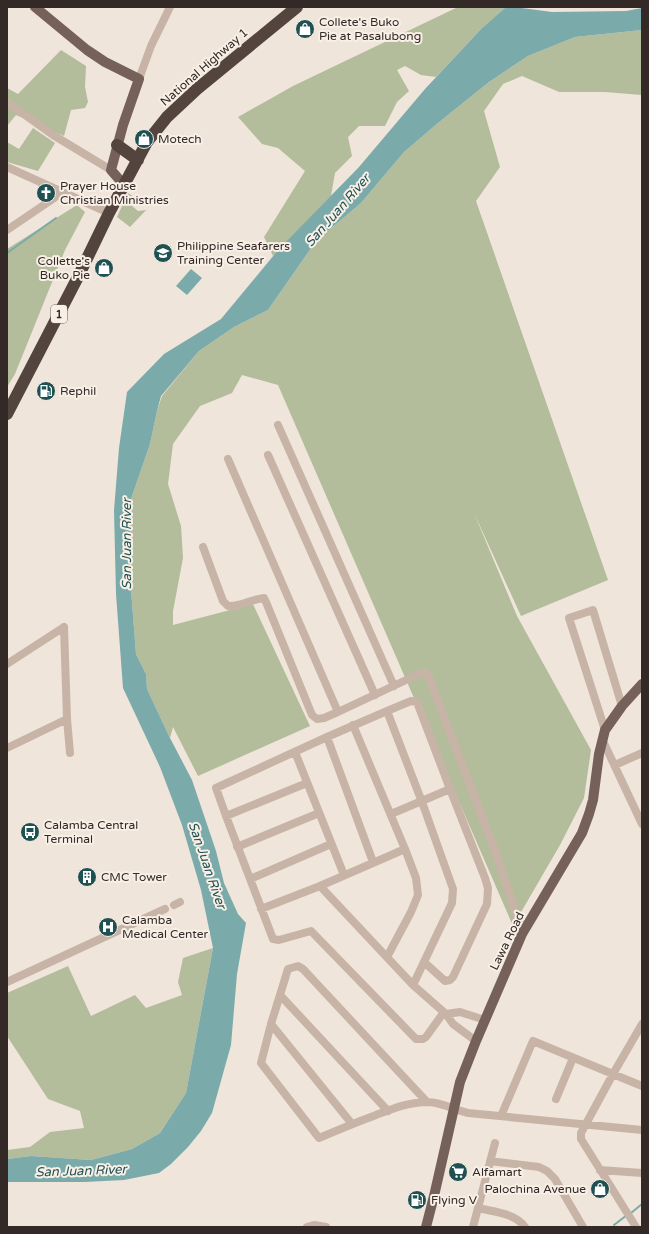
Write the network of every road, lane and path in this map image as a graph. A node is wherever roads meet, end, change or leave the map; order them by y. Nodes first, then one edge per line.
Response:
1 (35, 7) edge
2 (170, 7) edge
3 (297, 7) edge
4 (140, 79) junction
5 (7, 102) edge
6 (117, 145) junction
7 (138, 160) junction
8 (7, 167) edge
9 (111, 170) junction
10 (124, 185) junction
11 (62, 192) junction
12 (109, 212) junction
13 (7, 230) edge
14 (7, 414) edge
15 (278, 425) dead end
16 (268, 455) dead end
17 (228, 459) dead end
18 (203, 547) dead end
19 (7, 664) edge
20 (642, 684) edge
21 (394, 686) junction
22 (375, 695) junction
23 (622, 706) junction
24 (387, 711) junction
25 (338, 712) junction
26 (66, 719) junction
27 (354, 725) junction
28 (604, 735) junction
29 (327, 737) junction
30 (7, 748) edge
31 (295, 752) junction
32 (70, 753) dead end
33 (642, 753) edge
34 (615, 765) junction
35 (307, 782) junction
36 (450, 789) junction
37 (422, 802) junction
38 (319, 813) junction
39 (391, 814) junction
40 (226, 816) junction
41 (642, 824) edge
42 (331, 844) junction
43 (238, 846) junction
44 (405, 849) junction
45 (373, 862) junction
46 (344, 876) junction
47 (250, 879) junction
48 (320, 886) junction
49 (165, 909) dead end
50 (261, 909) junction
51 (524, 931) junction
52 (387, 957) junction
53 (424, 962) junction
54 (7, 982) edge
55 (413, 985) junction
56 (280, 996) junction
57 (445, 1013) junction
58 (486, 1020) junction
59 (270, 1024) junction
60 (642, 1024) edge
61 (476, 1041) junction
62 (573, 1058) junction
63 (613, 1074) junction
64 (642, 1086) edge
65 (556, 1099) dead end
66 (427, 1102) junction
67 (454, 1109) junction
68 (388, 1110) junction
69 (501, 1116) junction
70 (352, 1124) junction
71 (585, 1124) junction
72 (642, 1130) edge
73 (495, 1143) dead end
74 (490, 1161) junction
75 (600, 1170) junction
76 (642, 1173) edge
77 (478, 1208) junction
78 (312, 1226) edge
79 (326, 1227) edge
80 (426, 1227) edge
81 (474, 1227) edge
82 (525, 1227) edge
83 (583, 1227) edge
84 (636, 1227) edge

1 - 4 main road
2 - 4 street
3 - 7 highway, National Highway 1 / 1
4 - 6 main road
5 - 9 street
6 - 7 highway
6 - 9 main road
7 - 10 highway, National Highway 1 / 1
8 - 11 street
9 - 10 main road
10 - 12 highway, National Highway 1 / 1
11 - 12 street
11 - 13 street
12 - 14 highway, National Highway 1 / 1
15 - 21 street
16 - 22 street
17 - 25 street
18 - 25 street
19 - 26 street
20 - 23 main road, Lawa Road
21 - 22 street
21 - 51 street
22 - 25 street
23 - 28 main road, Lawa Road
23 - 28 street
24 - 27 street
24 - 36 street
24 - 37 street
26 - 30 street
26 - 32 street
27 - 29 street
27 - 39 street
28 - 34 street
28 - 51 main road, Lawa Road
29 - 31 street
29 - 45 street
31 - 35 street
31 - 40 street
33 - 34 street
34 - 41 street
35 - 38 street
35 - 40 street
36 - 37 street
36 - 53 street
37 - 39 street
37 - 53 street
38 - 42 street
38 - 43 street
39 - 44 street
40 - 43 street
42 - 46 street
42 - 47 street
43 - 47 street
44 - 45 street
44 - 52 street
45 - 46 street
46 - 48 street
47 - 50 street
48 - 50 street
48 - 52 street
49 - 54 street
50 - 57 street
51 - 58 main road, Lawa Road
52 - 55 street
53 - 55 street
55 - 57 street
56 - 59 street
56 - 66 street
56 - 68 street
57 - 58 street
57 - 61 street
58 - 61 main road, Lawa Road
59 - 70 street
59 - 70 street
60 - 63 street
61 - 67 main road, Lawa Road
62 - 63 street
62 - 65 street
62 - 69 street
63 - 64 street
63 - 71 street
66 - 67 street
66 - 68 street
67 - 69 street
67 - 80 main road, Lawa Road
68 - 70 street
69 - 71 street
71 - 72 street
71 - 75 street
73 - 74 street
74 - 77 street
74 - 83 street
75 - 76 street
75 - 84 street
77 - 81 street
77 - 82 street
78 - 79 street

